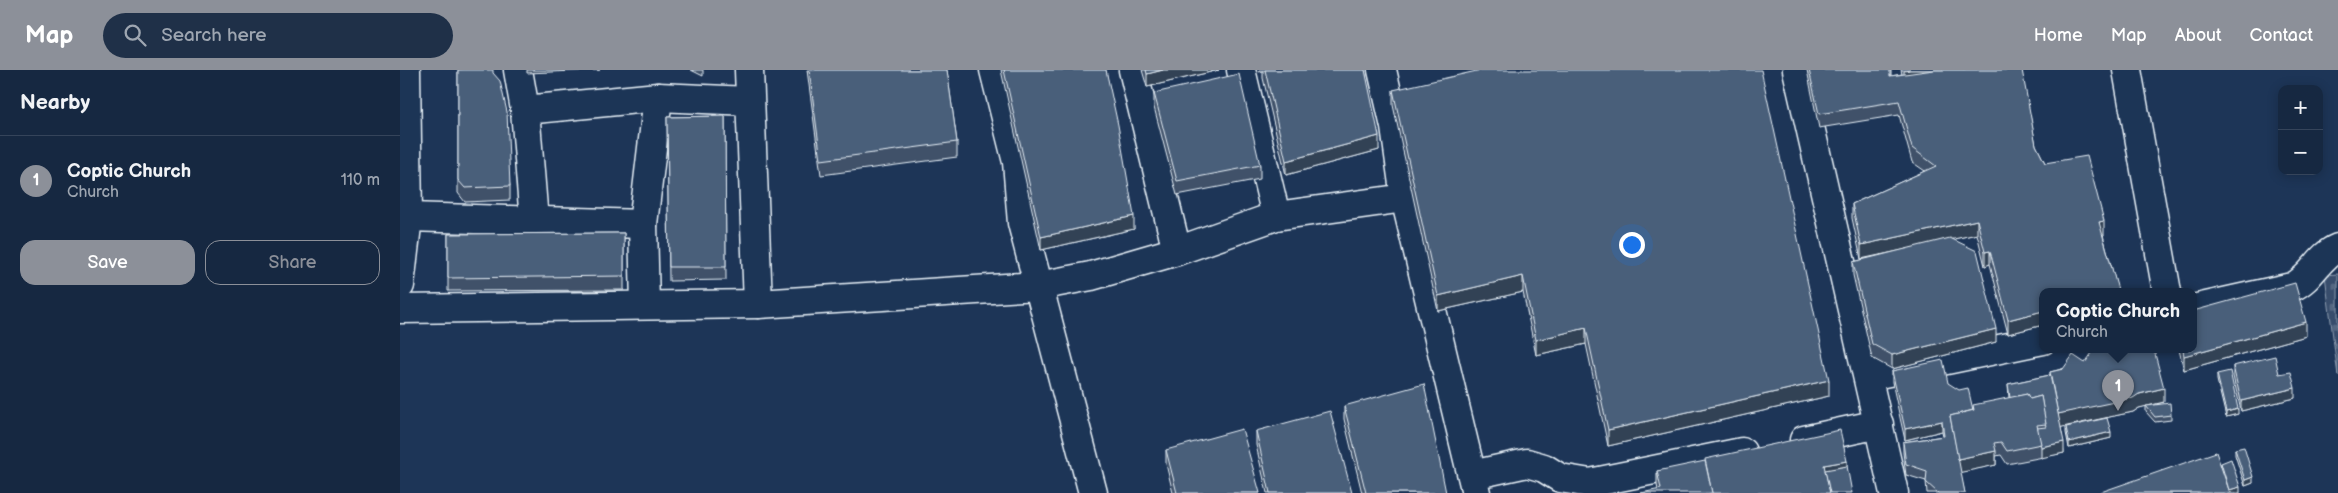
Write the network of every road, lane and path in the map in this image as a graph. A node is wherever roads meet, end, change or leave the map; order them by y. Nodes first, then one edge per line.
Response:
1 (518, 70) edge
2 (748, 70) edge
3 (994, 70) edge
4 (1133, 70) edge
5 (1241, 70) edge
6 (1382, 70) edge
7 (1796, 70) edge
8 (2127, 70) edge
9 (404, 84) edge
10 (658, 97) junction
11 (749, 101) junction
12 (525, 110) junction
13 (1424, 121) edge
14 (1395, 127) junction
15 (1405, 198) junction
16 (1276, 216) junction
17 (408, 217) junction
18 (534, 221) junction
19 (643, 224) junction
20 (2338, 248) edge
21 (1177, 251) junction
22 (400, 285) edge
23 (1038, 286) junction
24 (2166, 288) edge
25 (758, 304) junction
26 (645, 305) junction
27 (2197, 308) edge
28 (400, 309) edge
29 (2039, 341) edge
30 (1869, 376) junction
31 (1879, 424) junction
32 (1474, 484) edge
33 (1093, 493) edge
34 (1894, 493) edge

1 - 12 street
2 - 11 street
3 - 23 street
4 - 21 street
5 - 16 street
6 - 14 street
7 - 30 street
8 - 24 street
9 - 17 street
10 - 11 street
10 - 12 street
10 - 19 street
11 - 25 street
12 - 18 street
13 - 14 street
14 - 15 street
15 - 16 street
15 - 32 street
16 - 21 street
17 - 18 street
17 - 22 street
18 - 19 street
19 - 26 street
20 - 27 street
21 - 23 street
23 - 25 street
23 - 33 street
25 - 26 street
26 - 28 street
29 - 30 street
30 - 31 street
31 - 32 street
31 - 34 street

